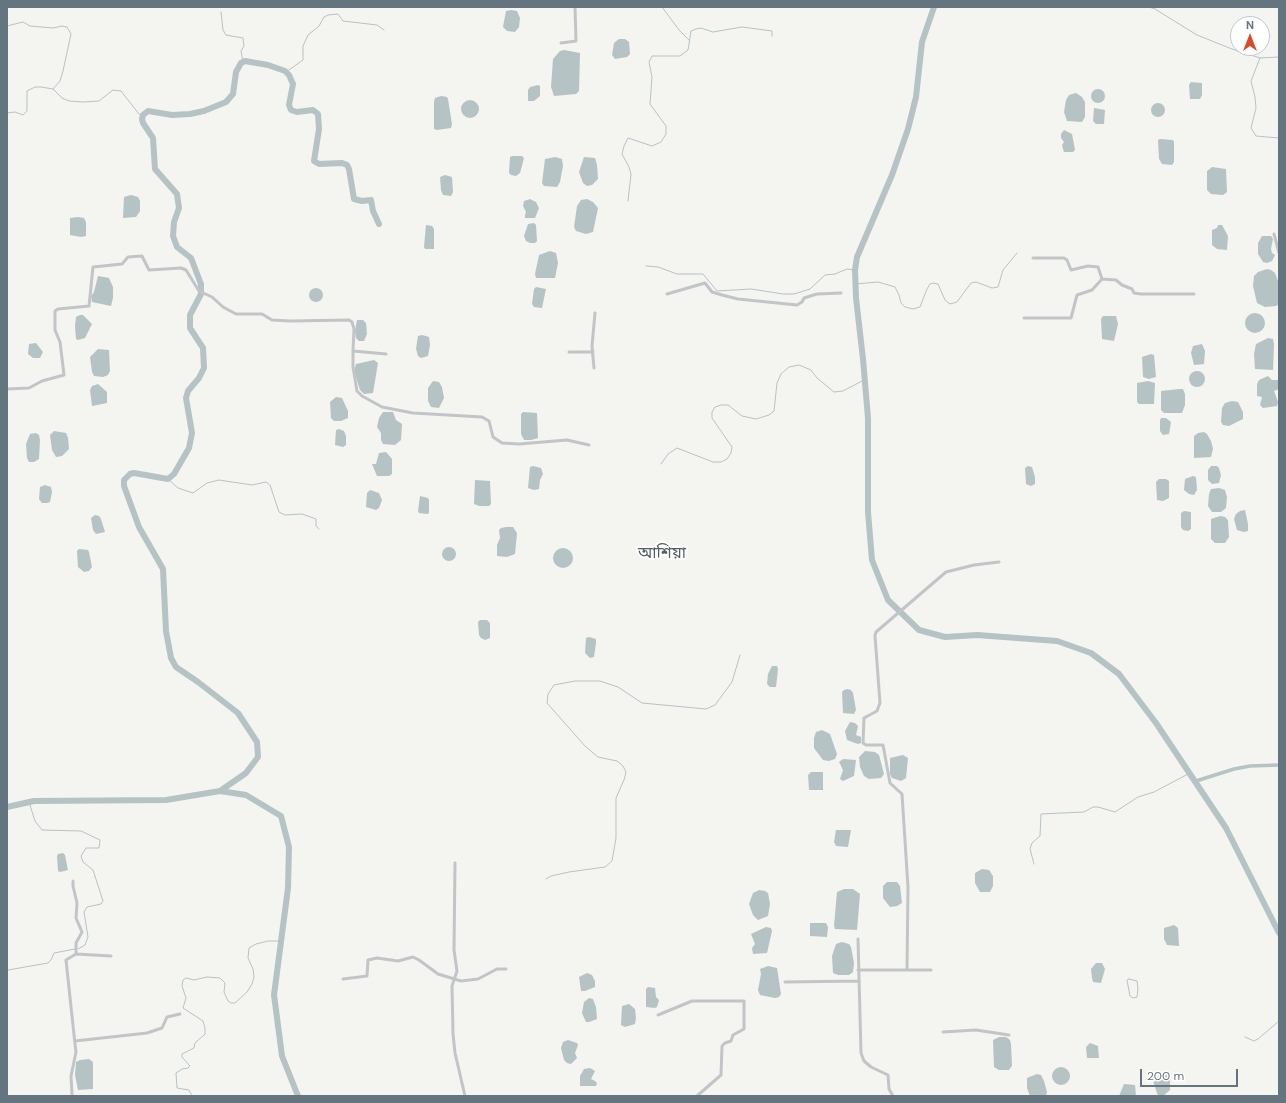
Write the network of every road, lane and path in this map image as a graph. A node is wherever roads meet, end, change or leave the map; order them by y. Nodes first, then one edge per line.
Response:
1 (575, 7) edge
2 (561, 43) dead end
3 (1274, 234) dead end
4 (1279, 253) edge
5 (1034, 258) dead end
6 (1102, 278) junction
7 (841, 293) dead end
8 (667, 294) dead end
9 (1194, 294) dead end
10 (595, 313) dead end
11 (1024, 318) dead end
12 (353, 352) junction
13 (569, 352) dead end
14 (593, 352) junction
15 (386, 354) dead end
16 (594, 368) dead end
17 (7, 389) edge
18 (588, 445) dead end
19 (999, 562) dead end
20 (454, 862) dead end
21 (73, 881) dead end
22 (858, 939) dead end
23 (76, 954) junction
24 (111, 956) dead end
25 (506, 969) dead end
26 (858, 970) junction
27 (907, 970) junction
28 (931, 970) dead end
29 (343, 979) dead end
30 (454, 980) junction
31 (858, 981) junction
32 (785, 982) dead end
33 (180, 1014) dead end
34 (658, 1015) dead end
35 (943, 1032) dead end
36 (1009, 1035) dead end
37 (75, 1041) junction
38 (72, 1094) dead end
39 (465, 1096) edge
40 (697, 1096) edge
41 (893, 1096) edge

1 - 2 street
3 - 4 street
5 - 6 street
6 - 9 street
6 - 11 street
7 - 8 street
10 - 14 street
12 - 15 street
12 - 17 street
12 - 18 street
13 - 14 street
14 - 16 street
19 - 27 street
20 - 30 street
21 - 23 street
22 - 26 street
23 - 24 street
23 - 37 street
25 - 30 street
26 - 27 street
26 - 31 street
27 - 28 street
29 - 30 street
30 - 39 street
31 - 32 street
31 - 41 street
33 - 37 street
34 - 40 street
35 - 36 street
37 - 38 street

